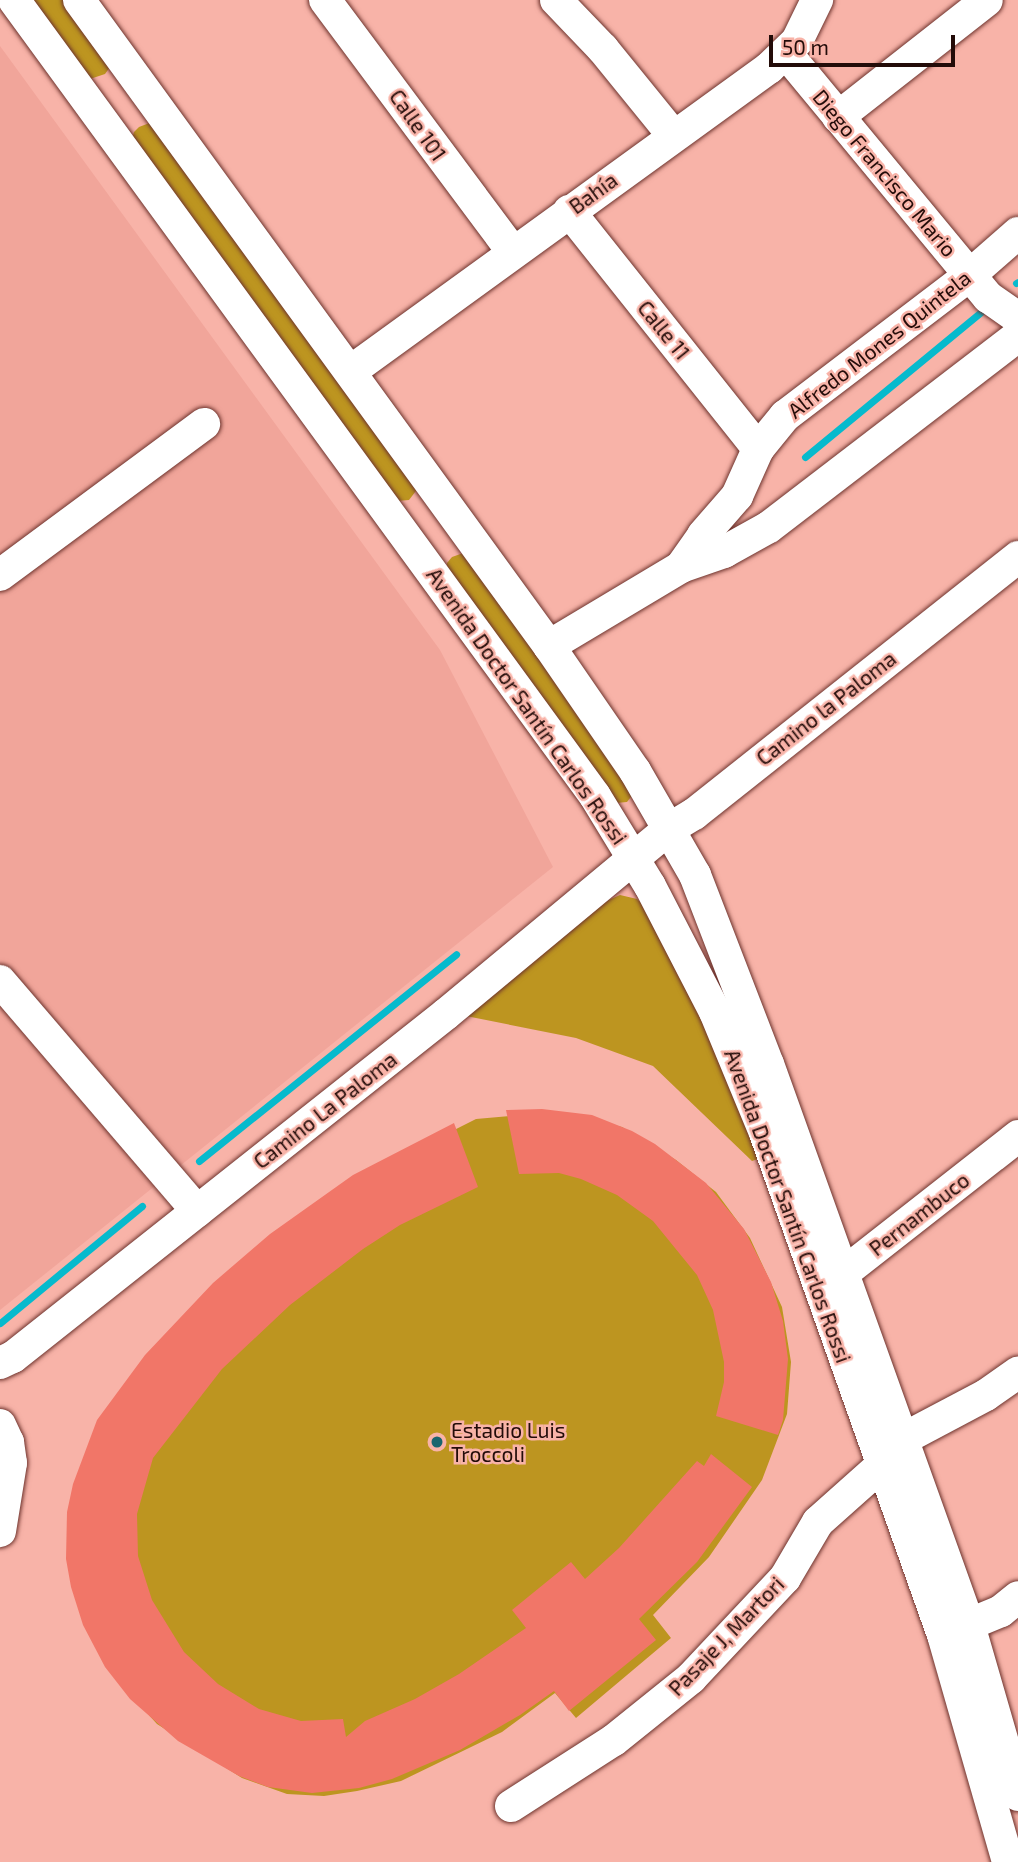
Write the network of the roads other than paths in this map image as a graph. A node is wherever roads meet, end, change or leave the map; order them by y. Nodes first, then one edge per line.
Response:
1 (14, 0) edge
2 (325, 0) edge
3 (556, 0) edge
4 (817, 0) edge
5 (987, 0) edge
6 (95, 6) edge
7 (786, 53) junction
8 (139, 82) junction
9 (96, 113) junction
10 (838, 117) junction
11 (673, 135) junction
12 (569, 211) junction
13 (1018, 233) edge
14 (512, 251) junction
15 (970, 275) junction
16 (1018, 318) edge
17 (1018, 336) edge
18 (351, 371) junction
19 (204, 424) dead end
20 (758, 449) junction
21 (447, 506) junction
22 (405, 536) junction
23 (1018, 557) edge
24 (681, 567) junction
25 (0, 575) edge
26 (550, 646) junction
27 (669, 829) junction
28 (635, 859) junction
29 (737, 980) junction
30 (0, 981) edge
31 (1018, 1136) edge
32 (197, 1211) junction
33 (832, 1283) junction
34 (7, 1360) edge
35 (1018, 1373) edge
36 (0, 1386) edge
37 (0, 1425) edge
38 (901, 1440) junction
39 (882, 1465) junction
40 (0, 1531) edge
41 (1018, 1597) edge
42 (956, 1630) junction
43 (1018, 1795) edge
44 (511, 1806) dead end
45 (1008, 1862) edge

1 - 9 street, Avenida Doctor Santín Carlos Rossi
2 - 14 street, Calle 101
3 - 11 street
4 - 7 street, Bahía
5 - 10 street
6 - 8 street, Avenida Doctor Santín Carlos Rossi
7 - 10 street, Diego Francisco Mario
7 - 11 street, Bahía
8 - 9 street
8 - 18 street, Avenida Doctor Santín Carlos Rossi
9 - 22 street, Avenida Doctor Santín Carlos Rossi
10 - 15 street, Diego Francisco Mario
11 - 12 street, Bahía
12 - 14 street, Bahía
12 - 20 street, Calle 11
13 - 15 street, Alfredo Mones Quintela
14 - 18 street, Bahía
15 - 16 street, Diego Francisco Mario
15 - 20 street, Alfredo Mones Quintela
17 - 24 street, Alfredo Mones Quintela
18 - 21 street, Avenida Doctor Santín Carlos Rossi
19 - 25 street
20 - 24 street, Alfredo Mones Quintela
21 - 22 street
21 - 26 street, Avenida Doctor Santín Carlos Rossi
22 - 28 street, Avenida Doctor Santín Carlos Rossi
23 - 27 street, Camino la Paloma
24 - 26 street, Alfredo Mones Quintela
26 - 27 street, Avenida Doctor Santín Carlos Rossi
27 - 28 street, Camino la Paloma
27 - 29 street, Avenida Doctor Santín Carlos Rossi
28 - 29 street
28 - 32 street, Camino La Paloma
28 - 33 street, Avenida Doctor Santín Carlos Rossi
29 - 33 street, Avenida Doctor Santín Carlos Rossi
30 - 32 street
31 - 33 street, Pernambuco
32 - 34 street, Camino La Paloma
33 - 38 street, Avenida Doctor Santín Carlos Rossi
33 - 39 street, Avenida Doctor Santín Carlos Rossi
34 - 36 street, Camino La Paloma
35 - 38 street
37 - 40 street
38 - 39 street, Pasaje J, Martori
38 - 42 street, Avenida Doctor Santín Carlos Rossi
39 - 42 street, Avenida Doctor Santín Carlos Rossi
39 - 44 street, Pasaje J, Martori
41 - 42 street
42 - 43 street, Avenida Doctor Santín Carlos Rossi
42 - 45 street, Avenida Doctor Santín Carlos Rossi

